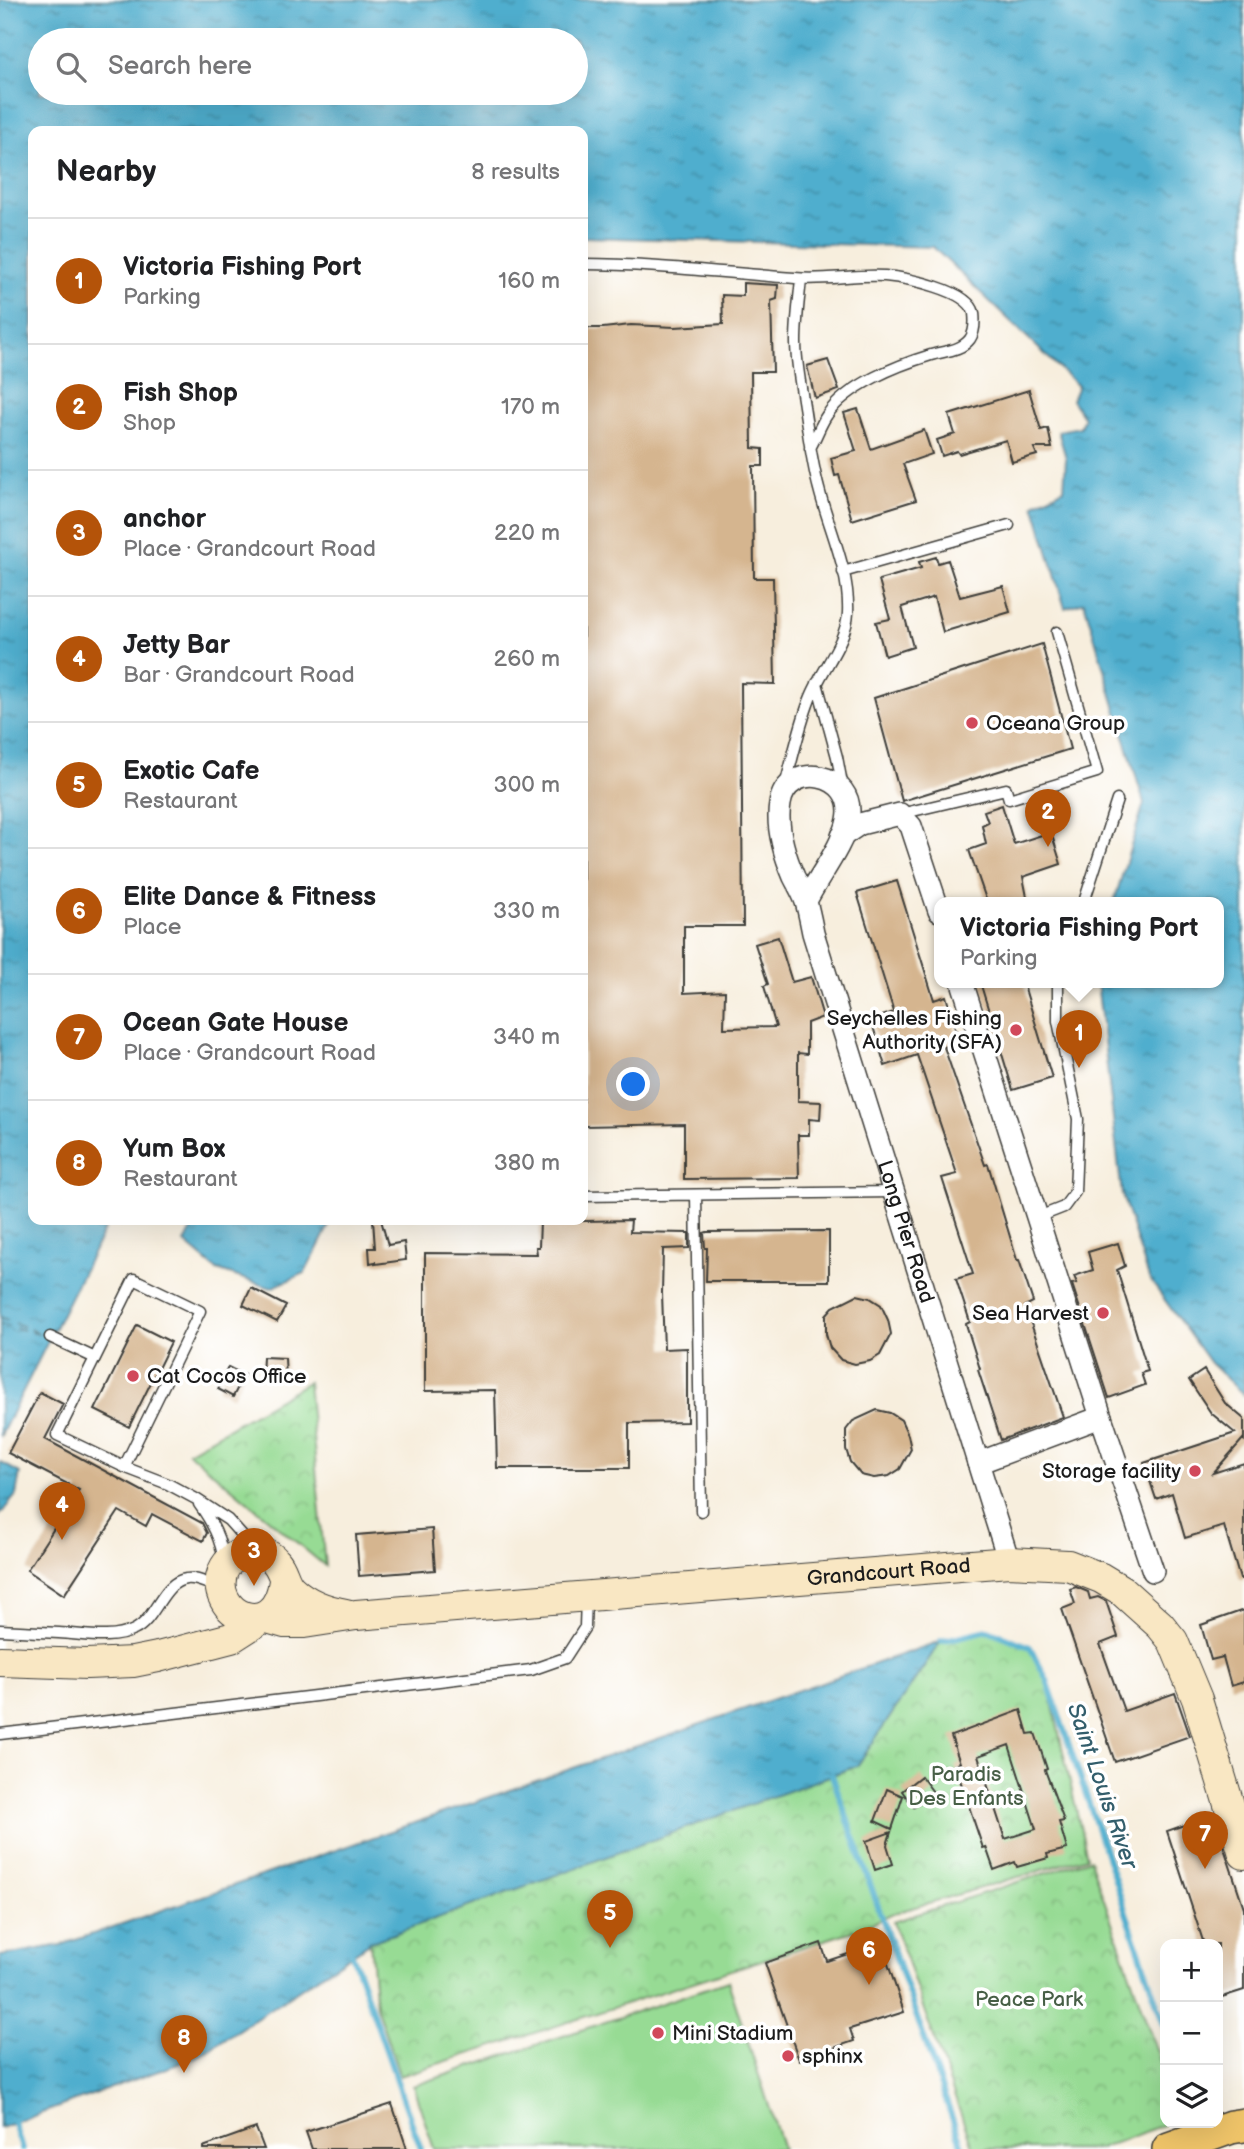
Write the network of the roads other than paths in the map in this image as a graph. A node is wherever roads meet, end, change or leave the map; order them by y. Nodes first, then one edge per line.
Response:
1 (588, 264) edge
2 (801, 279) junction
3 (810, 449) junction
4 (1009, 525) dead end
5 (843, 572) junction
6 (1057, 632) dead end
7 (817, 683) junction
8 (784, 790) junction
9 (843, 790) junction
10 (1117, 800) dead end
11 (901, 814) junction
12 (842, 836) junction
13 (934, 897) edge
14 (1086, 897) edge
15 (806, 901) junction
16 (964, 988) edge
17 (1058, 988) edge
18 (894, 1192) junction
19 (696, 1195) junction
20 (588, 1196) edge
21 (1036, 1218) junction
22 (50, 1337) dead end
23 (96, 1358) junction
24 (1101, 1417) junction
25 (978, 1463) junction
26 (124, 1467) junction
27 (196, 1499) junction
28 (701, 1511) dead end
29 (256, 1551) junction
30 (1009, 1562) junction
31 (1153, 1571) dead end
32 (284, 1581) junction
33 (216, 1584) junction
34 (586, 1597) junction
35 (356, 1615) junction
36 (264, 1617) junction
37 (0, 1630) edge
38 (158, 1657) junction
39 (0, 1661) edge
40 (0, 1734) edge
41 (1235, 1797) edge
42 (1244, 1854) edge
43 (1235, 2124) edge
44 (1177, 2146) edge

1 - 2 lane
2 - 3 lane
2 - 3 lane
3 - 5 lane
4 - 5 lane
5 - 7 lane
6 - 11 lane
7 - 8 lane
7 - 9 lane
8 - 9 street
8 - 15 street, Long Pier Road
9 - 12 street
10 - 14 lane
11 - 12 street
11 - 13 street
12 - 15 street
15 - 18 street, Long Pier Road
16 - 21 street
17 - 21 lane
18 - 19 lane
18 - 25 street, Long Pier Road
19 - 20 lane
19 - 28 lane
21 - 24 street
22 - 23 lane
23 - 26 lane
23 - 26 lane
24 - 25 street
24 - 31 street
25 - 30 street, Long Pier Road
26 - 27 lane
27 - 29 lane
27 - 33 lane
29 - 32 street
29 - 33 street
30 - 34 street, Grandcourt Road
30 - 41 street, Grandcourt Road
32 - 35 street
32 - 36 street
33 - 36 street
33 - 37 lane
33 - 38 street
34 - 35 street, Grandcourt Road
34 - 40 lane
35 - 36 street
36 - 38 street
38 - 39 street
41 - 42 street, Grandcourt Road
43 - 44 main road

